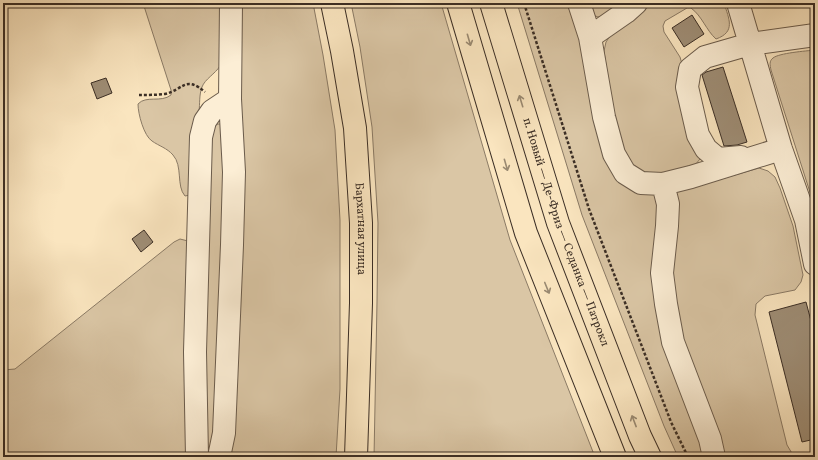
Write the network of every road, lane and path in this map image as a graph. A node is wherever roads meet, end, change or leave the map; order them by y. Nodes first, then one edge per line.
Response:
1 (231, 3) edge
2 (332, 3) edge
3 (458, 3) edge
4 (491, 3) edge
5 (524, 3) edge
6 (579, 3) edge
7 (636, 3) edge
8 (738, 3) edge
9 (815, 35) edge
10 (590, 37) junction
11 (750, 44) junction
12 (139, 95) dead end
13 (225, 103) junction
14 (781, 149) junction
15 (758, 157) junction
16 (663, 184) junction
17 (815, 264) edge
18 (197, 457) edge
19 (219, 457) edge
20 (356, 457) edge
21 (615, 457) edge
22 (650, 457) edge
23 (688, 457) edge
24 (714, 457) edge

1 - 13 lane
2 - 20 main road, Бархатная улица
3 -> 21 main road
22 -> 4 main road, п. Новый — Де-Фриз — Седанка — Патрокл
5 - 23 path
6 - 10 lane
7 - 10 lane
8 - 11 lane
9 - 11 lane
10 - 16 lane
11 - 14 lane
11 - 15 lane
12 - 13 path
13 - 18 lane
13 - 19 lane
14 - 15 lane
14 - 17 lane
15 - 16 lane
16 - 24 lane

